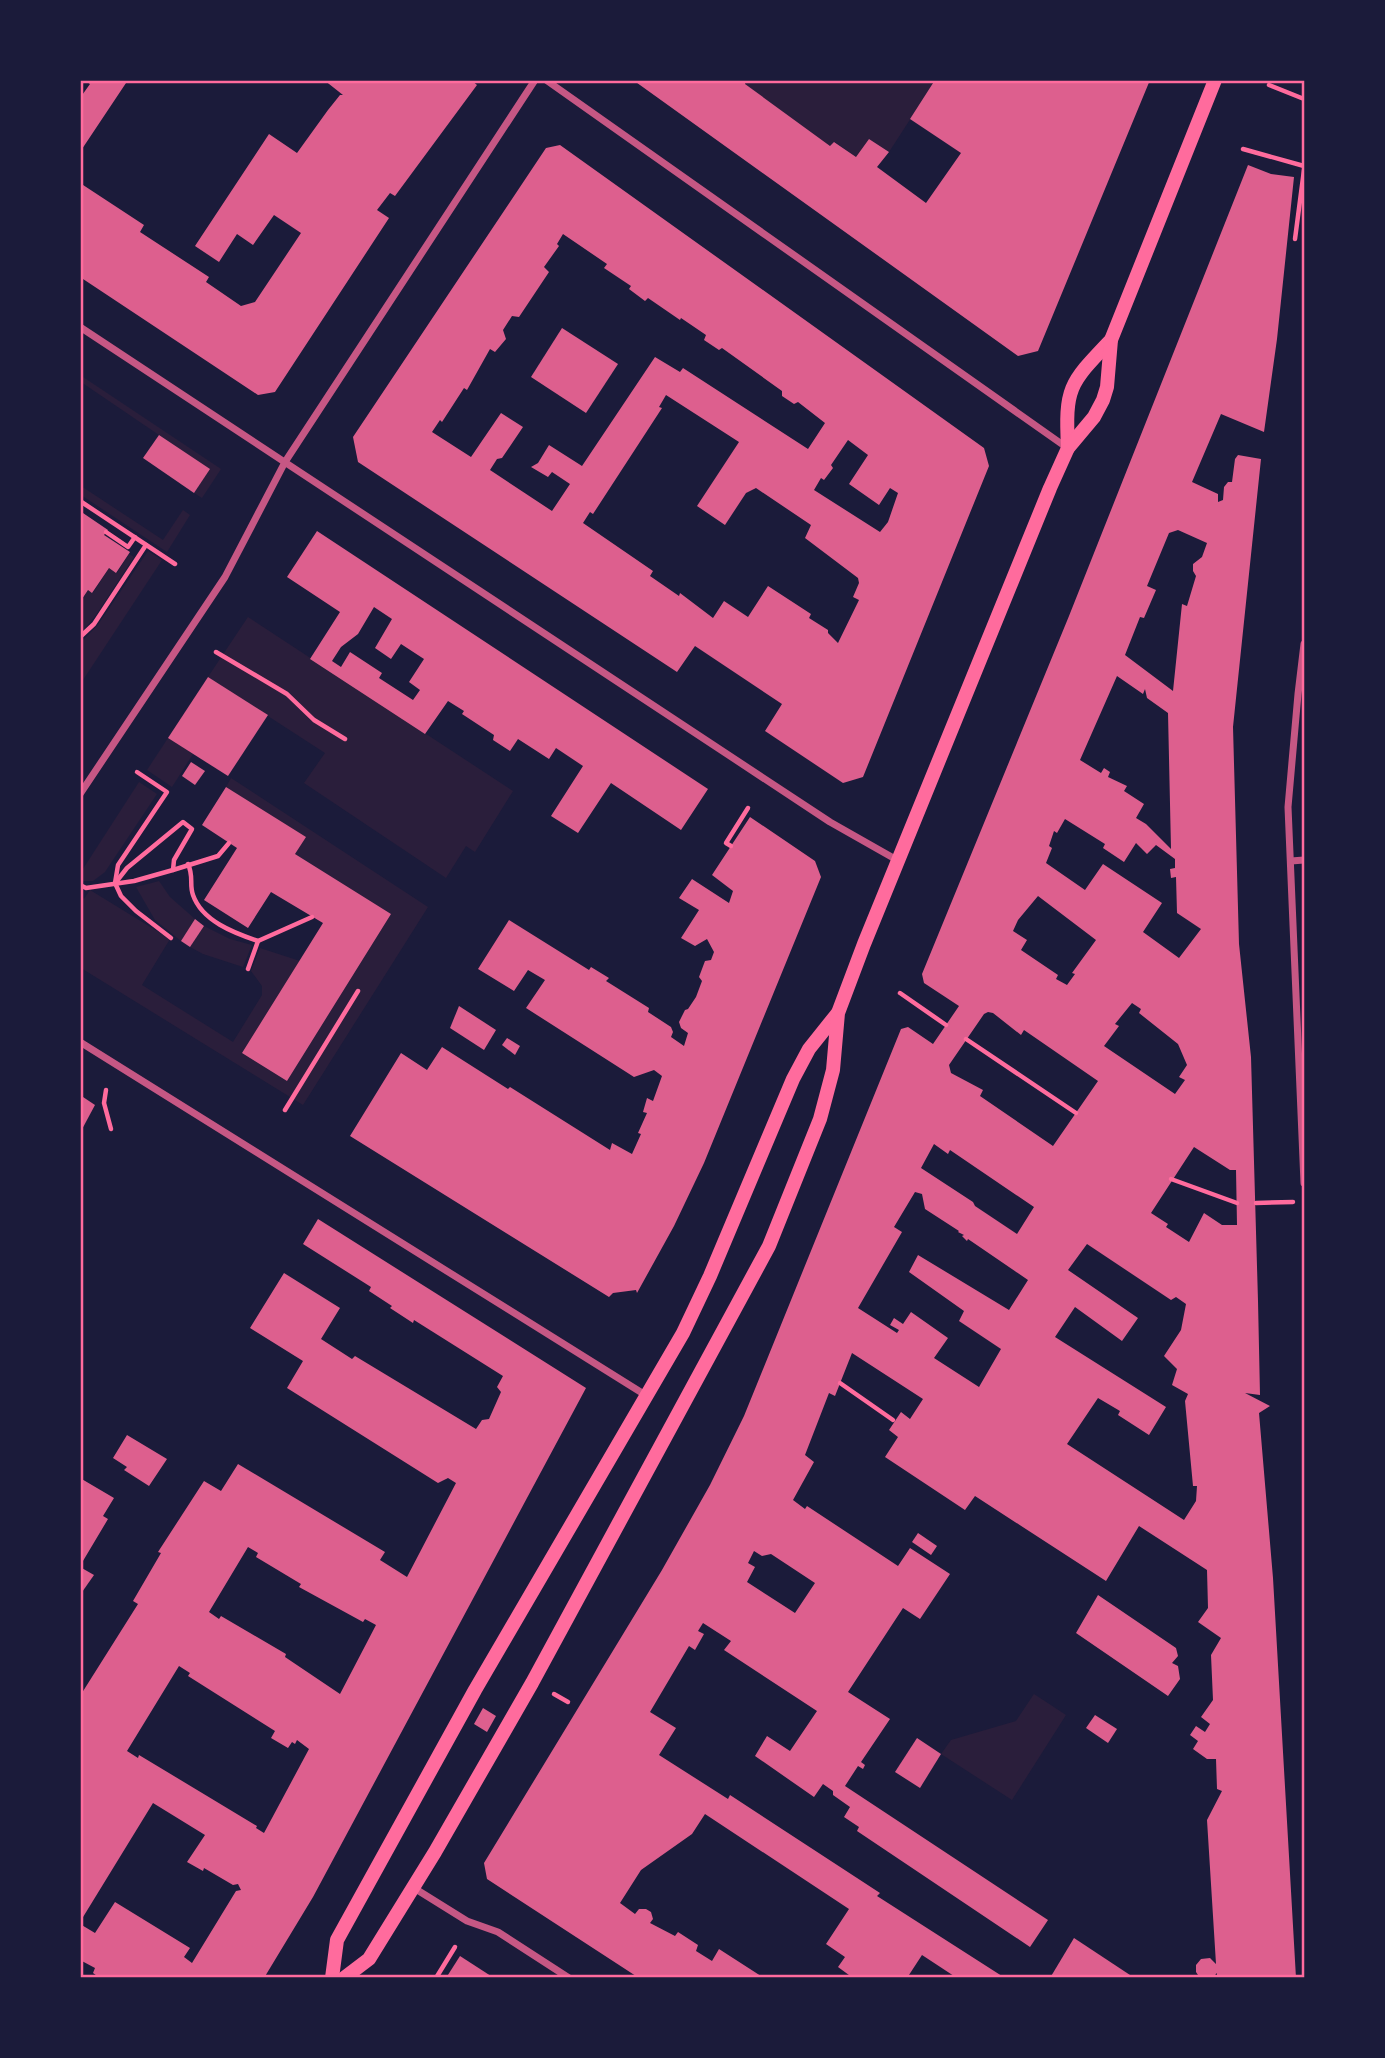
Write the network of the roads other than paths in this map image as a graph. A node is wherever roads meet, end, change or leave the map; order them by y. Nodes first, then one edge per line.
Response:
1 (535, 80) edge
2 (546, 80) edge
3 (1215, 80) edge
4 (80, 327) edge
5 (1111, 340) junction
6 (1068, 448) junction
7 (285, 462) junction
8 (1304, 644) edge
9 (80, 794) edge
10 (1304, 860) edge
11 (898, 861) junction
12 (1291, 861) junction
13 (838, 1013) junction
14 (80, 1042) edge
15 (1304, 1183) edge
16 (647, 1396) junction
17 (414, 1888) junction
18 (332, 1978) edge
19 (344, 1978) edge
20 (569, 1978) edge

1 - 7 street
2 - 6 street
3 - 5 main road
4 - 7 street
5 - 6 main road
5 - 6 main road
6 - 11 main road
7 - 9 street
7 - 11 street
8 - 12 street
10 - 12 street
11 - 13 main road
12 - 15 street
13 - 16 main road
13 - 17 main road
14 - 16 street
16 - 18 main road
17 - 19 main road
17 - 20 street

